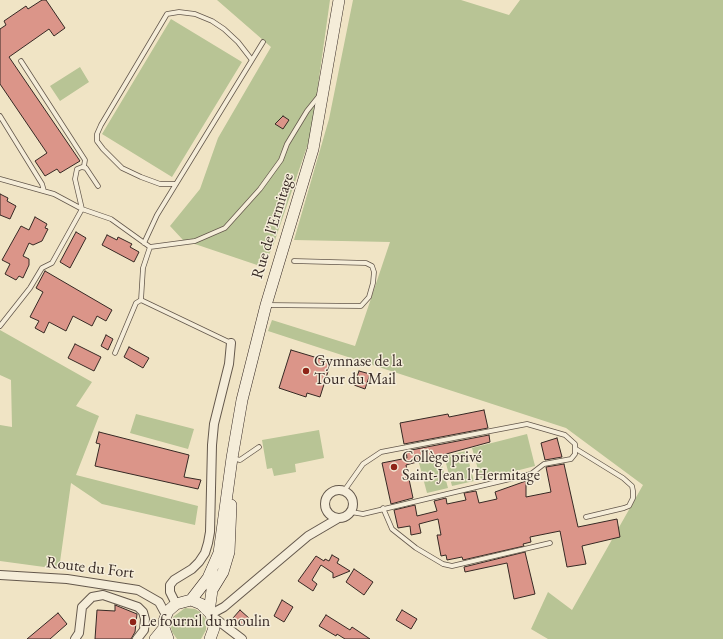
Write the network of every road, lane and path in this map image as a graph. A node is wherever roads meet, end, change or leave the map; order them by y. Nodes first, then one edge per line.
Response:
1 (339, 0) edge
2 (263, 42) dead end
3 (252, 60) junction
4 (21, 62) dead end
5 (323, 92) junction
6 (0, 116) edge
7 (84, 166) junction
8 (0, 179) edge
9 (176, 184) junction
10 (98, 186) dead end
11 (44, 191) junction
12 (82, 209) junction
13 (144, 243) junction
14 (150, 246) junction
15 (294, 261) dead end
16 (141, 300) junction
17 (266, 305) junction
18 (0, 326) edge
19 (231, 343) joint
20 (115, 353) dead end
21 (259, 447) dead end
22 (576, 449) junction
23 (232, 459) junction
24 (344, 491) junction
25 (384, 508) junction
26 (326, 510) junction
27 (351, 512) junction
28 (586, 517) dead end
29 (337, 519) junction
30 (322, 528) junction
31 (550, 543) dead end
32 (0, 575) edge
33 (191, 600) junction
34 (176, 604) junction
35 (211, 614) junction
36 (166, 615) junction
37 (164, 628) junction
38 (234, 633) junction
39 (211, 637) edge
40 (75, 639) edge
41 (137, 639) edge
42 (155, 639) edge
43 (168, 639) edge
44 (242, 639) edge

1 - 5 street, Rue de l'Ermitage
2 - 3 lane
3 - 9 lane
3 - 9 lane
4 - 7 lane
5 - 14 lane
5 - 17 street, Rue de l'Ermitage
6 - 11 lane
7 - 10 lane
7 - 12 lane
8 - 11 lane
9 - 13 lane
11 - 12 lane
12 - 13 lane
12 - 18 lane
13 - 14 lane
14 - 16 lane
15 - 17 lane
16 - 19 lane
16 - 20 lane
17 - 23 street, Rue de l'Ermitage
19 - 34 street
21 - 23 lane
22 - 24 lane
22 - 25 lane
22 - 28 lane
23 - 33 street, Rue de l'Ermitage
23 - 35 street, Rue de l'Ermitage
24 - 26 street
24 - 27 street
25 - 27 lane
25 - 31 lane
26 - 29 street
26 - 30 street
27 - 29 street
29 - 30 street
30 - 35 street
32 - 36 street, Route du Fort
33 - 34 street
33 - 35 street
34 - 36 street
35 - 38 street
35 - 39 street, Rue de l'Ermitage
36 - 37 street
37 - 42 street
37 - 43 street
38 - 39 street
38 - 44 street
40 - 41 street

